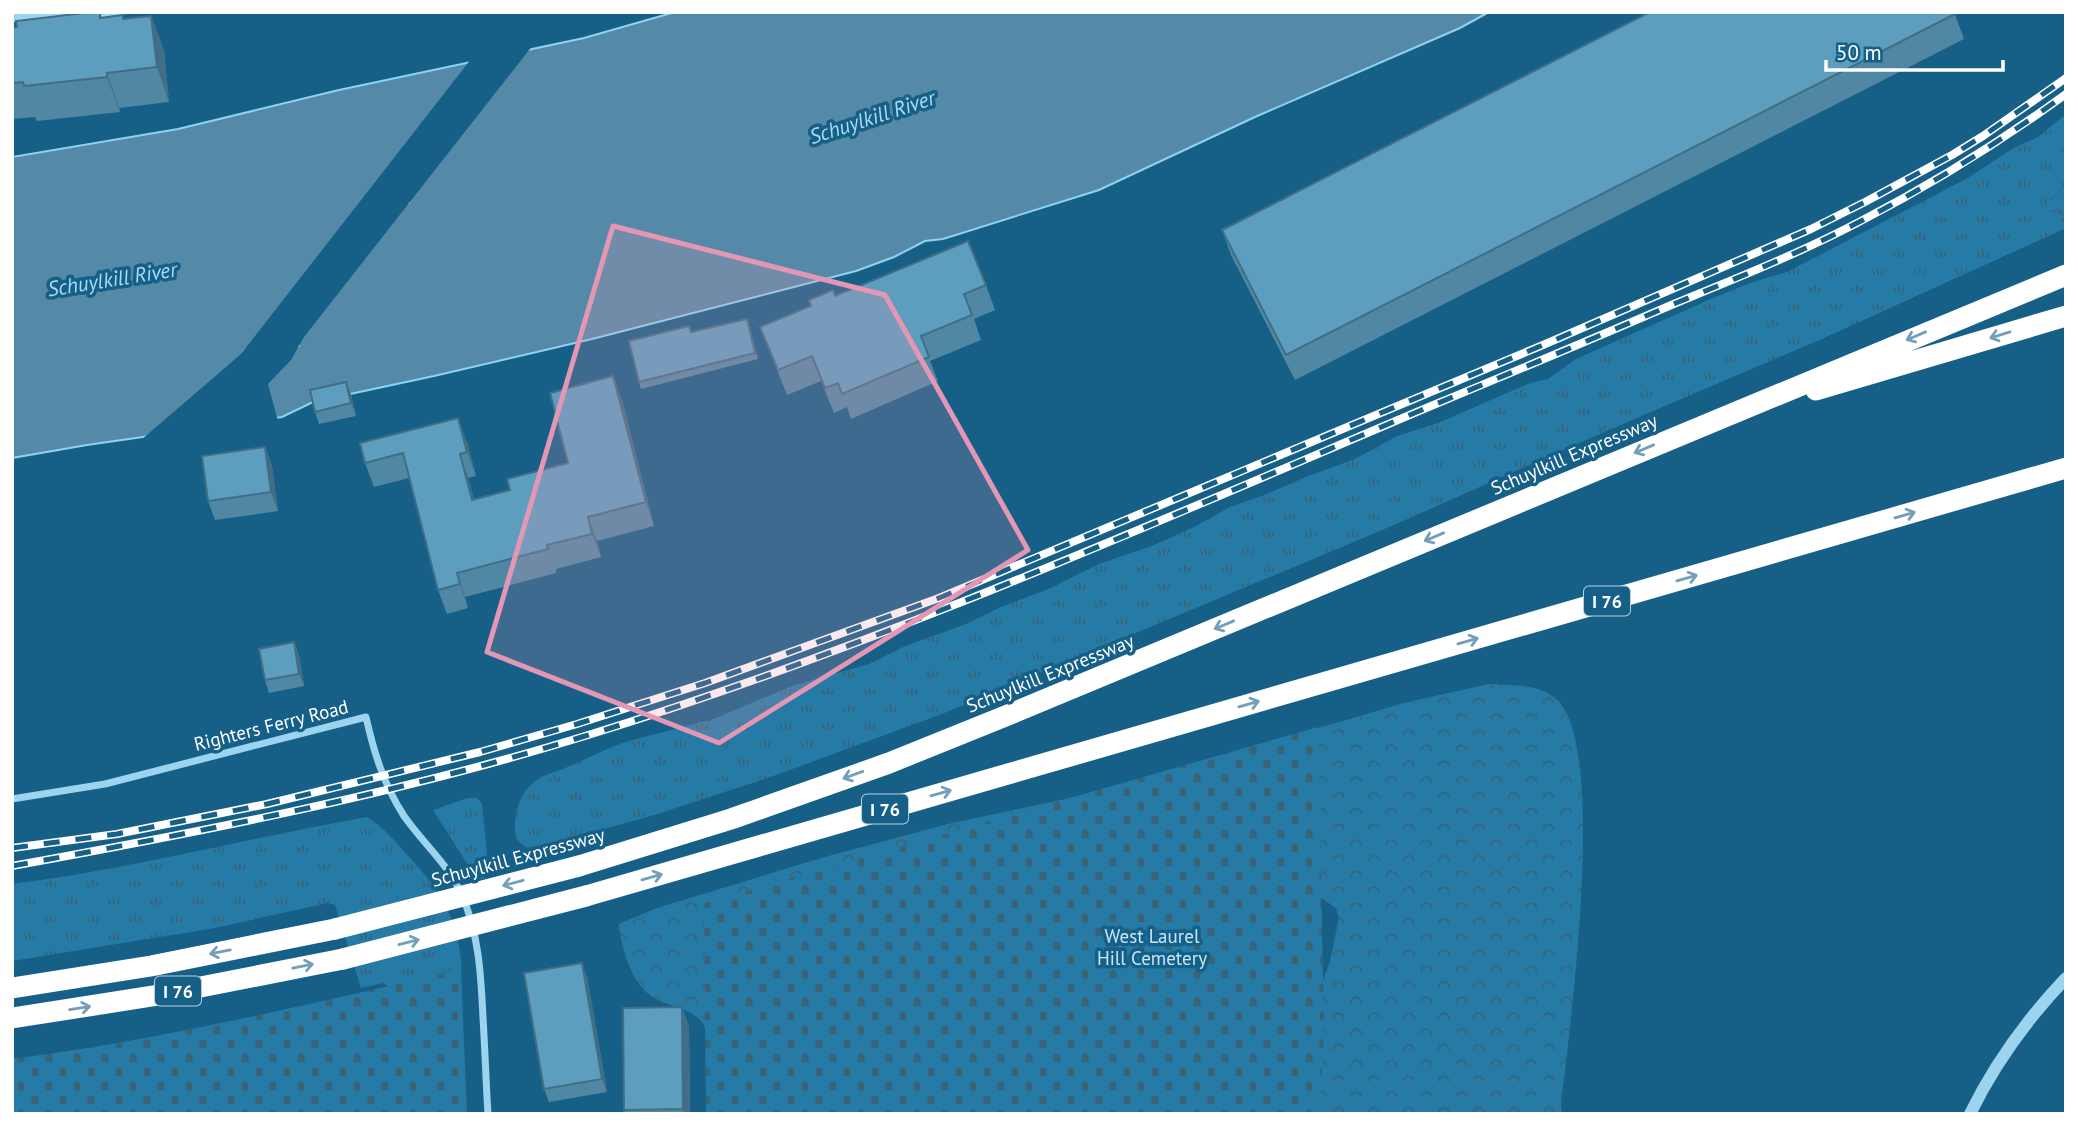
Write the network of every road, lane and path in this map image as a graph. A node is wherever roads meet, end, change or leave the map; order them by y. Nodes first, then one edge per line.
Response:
1 (119, 12) edge
2 (12, 16) edge
3 (2066, 275) edge
4 (2066, 316) edge
5 (1707, 423) junction
6 (2066, 459) edge
7 (2066, 468) edge
8 (2030, 479) junction
9 (12, 799) edge
10 (2066, 978) edge
11 (12, 988) edge
12 (12, 1018) edge
13 (488, 1114) edge
14 (1970, 1114) edge

1 - 2 street
3 -> 5 highway, Schuylkill Expressway / I 76
4 -> 5 highway
5 -> 11 highway, Schuylkill Expressway / I 76, bridge
6 - 8 highway
7 - 8 highway, I 76
12 -> 8 highway, I 76, bridge
9 - 13 street, Righters Ferry Road
10 - 14 street

